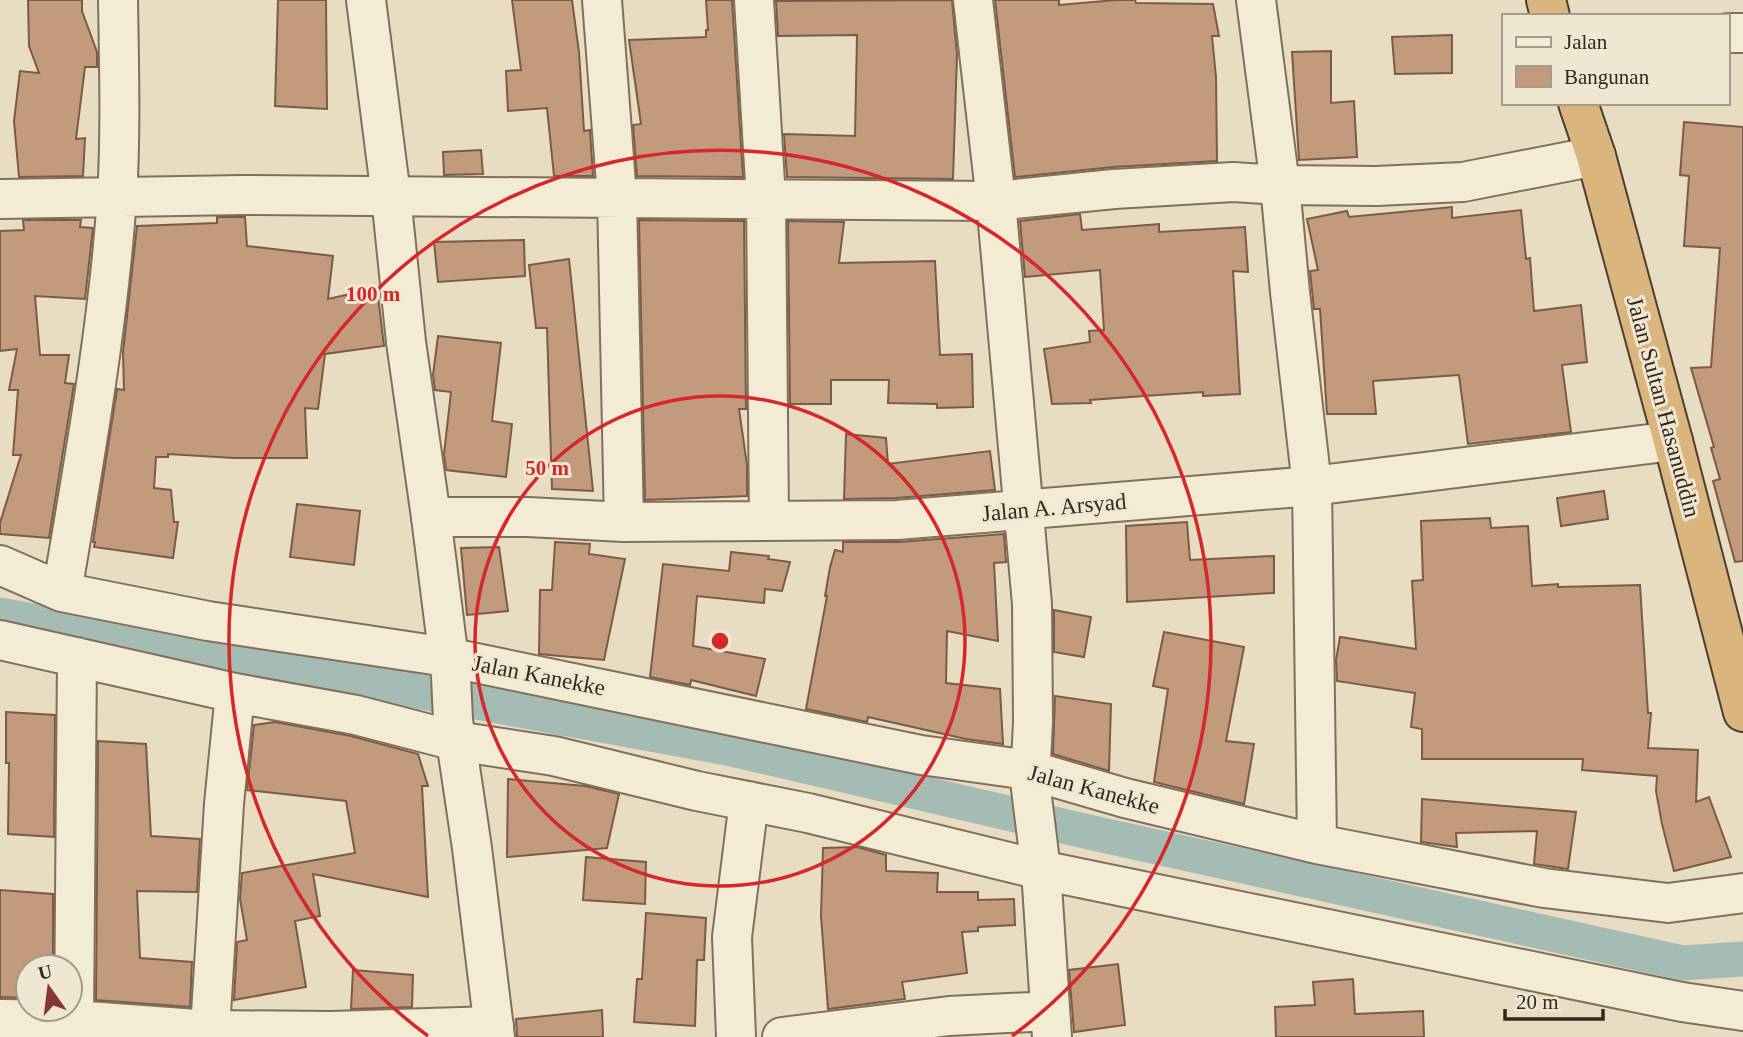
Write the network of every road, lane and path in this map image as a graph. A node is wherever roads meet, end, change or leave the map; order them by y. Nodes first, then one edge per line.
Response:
1 (118, 0) edge
2 (366, 0) edge
3 (602, 0) edge
4 (754, 0) edge
5 (973, 0) edge
6 (1256, 0) edge
7 (1579, 105) edge
8 (1596, 156) junction
9 (1280, 185) junction
10 (391, 196) junction
11 (617, 197) junction
12 (117, 198) junction
13 (0, 199) edge
14 (766, 199) junction
15 (996, 201) junction
16 (1674, 441) junction
17 (1312, 485) junction
18 (1022, 510) junction
19 (431, 517) junction
20 (769, 519) junction
21 (624, 522) junction
22 (0, 565) edge
23 (62, 592) junction
24 (0, 640) edge
25 (77, 657) junction
26 (449, 666) junction
27 (235, 692) junction
28 (1743, 712) edge
29 (454, 730) junction
30 (1029, 776) junction
31 (749, 801) junction
32 (1317, 844) junction
33 (1039, 860) junction
34 (1743, 892) edge
35 (1743, 1011) edge
36 (0, 1018) edge
37 (1051, 1024) edge
38 (53, 1026) edge
39 (494, 1031) edge
40 (195, 1032) edge
41 (736, 1037) edge
42 (782, 1037) edge

1 - 12 street
2 - 10 street
3 - 11 street
4 - 14 street
5 - 15 street
6 - 9 street
7 - 8 highway, Jalan Sultan Hasanuddin
8 - 9 street
8 - 16 highway, Jalan Sultan Hasanuddin
9 - 15 street
9 - 17 street
10 - 11 street
10 - 12 street
10 - 19 street
11 - 14 street
11 - 21 street
12 - 13 street
12 - 23 street
14 - 15 street
14 - 20 street
15 - 18 street
16 - 17 street, Jalan A. Arsyad
16 - 28 highway, Jalan Sultan Hasanuddin
17 - 18 street, Jalan A. Arsyad
17 - 32 street
18 - 20 street, Jalan A. Arsyad
18 - 30 street
19 - 21 street, Jalan A. Arsyad
19 - 26 street
20 - 21 street, Jalan A. Arsyad
22 - 23 street, Jalan Kanekke
23 - 26 street, Jalan Kanekke
24 - 25 street
25 - 27 street
25 - 38 street
26 - 29 street
26 - 30 street, Jalan Kanekke
27 - 29 street
27 - 40 street
29 - 31 street
29 - 39 street
30 - 32 street, Jalan Kanekke
30 - 33 street
31 - 33 street
31 - 41 street
32 - 34 street, Jalan Kanekke
33 - 35 street
33 - 37 street
36 - 38 street
37 - 42 street
38 - 40 street
39 - 40 street

